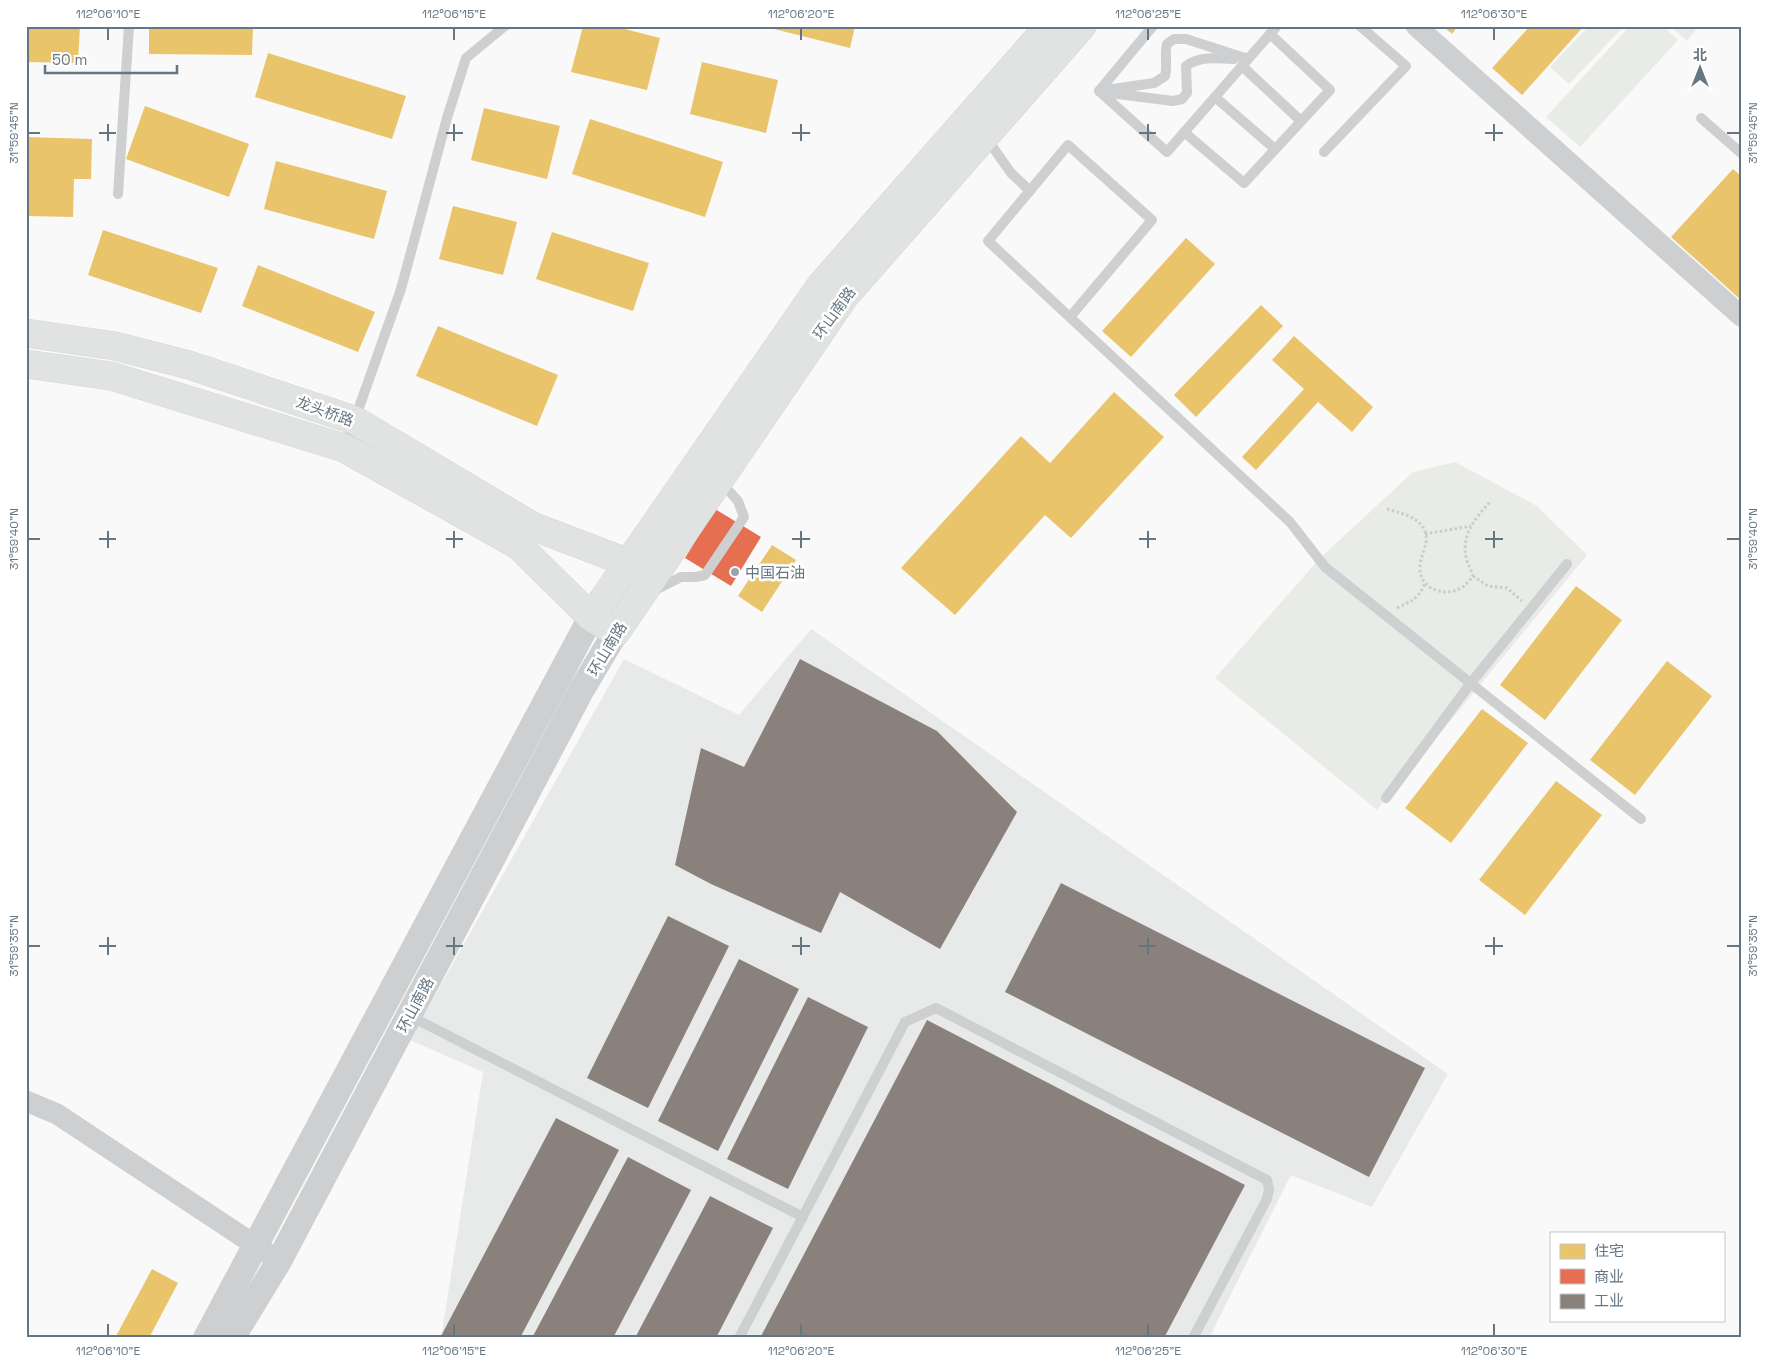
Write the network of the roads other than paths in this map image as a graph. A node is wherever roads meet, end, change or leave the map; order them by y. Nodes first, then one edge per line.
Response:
1 (129, 26) edge
2 (505, 26) edge
3 (1049, 26) edge
4 (1082, 26) edge
5 (1153, 26) edge
6 (1360, 26) edge
7 (1416, 26) edge
8 (1272, 29) edge
9 (1245, 63) junction
10 (1099, 91) junction
11 (1215, 97) junction
12 (1701, 118) dead end
13 (1301, 120) junction
14 (1184, 132) junction
15 (985, 136) junction
16 (1275, 149) junction
17 (1324, 152) dead end
18 (1741, 153) edge
19 (1030, 191) junction
20 (118, 194) dead end
21 (1741, 316) edge
22 (1070, 317) junction
23 (26, 333) edge
24 (26, 364) edge
25 (354, 420) junction
26 (344, 448) junction
27 (719, 481) junction
28 (629, 563) junction
29 (1567, 564) dead end
30 (654, 576) junction
31 (638, 599) junction
32 (591, 617) junction
33 (616, 632) junction
34 (1470, 684) junction
35 (1386, 798) dead end
36 (1641, 819) dead end
37 (410, 1015) junction
38 (26, 1101) edge
39 (803, 1218) junction
40 (256, 1245) junction
41 (279, 1261) junction
42 (216, 1336) edge
43 (739, 1338) edge
44 (1193, 1338) edge

1 - 20 lane
2 - 25 lane
3 - 28 main road, 环山南路
4 - 15 main road, 环山南路
5 - 10 lane
6 - 17 lane
7 - 21 street
8 - 9 lane
8 - 13 lane
9 - 10 lane
9 - 10 lane
9 - 11 lane
9 - 13 lane
10 - 14 lane
11 - 14 lane
11 - 16 lane
12 - 18 lane
13 - 16 lane
14 - 16 lane
15 - 19 lane
15 - 27 main road, 环山南路
19 - 22 lane
19 - 22 lane
22 - 34 lane
23 - 25 main road, 龙头桥路
24 - 26 main road, 龙头桥路
25 - 26 lane
25 - 28 main road, 龙头桥路
26 - 32 main road, 龙头桥路
27 - 30 main road, 环山南路
27 - 31 lane
28 - 30 main road, 龙头桥路
28 - 32 main road, 环山南路
29 - 34 lane
30 - 31 main road, 环山南路
31 - 33 main road, 环山南路
32 - 33 main road, 龙头桥路
32 - 40 street, 环山南路
33 - 37 street, 环山南路
34 - 35 lane
34 - 36 lane
37 - 39 lane
37 - 41 street, 环山南路
38 - 40 street
39 - 43 lane
39 - 44 lane
40 - 41 street
40 - 42 street, 环山南路
41 - 42 street, 环山南路

